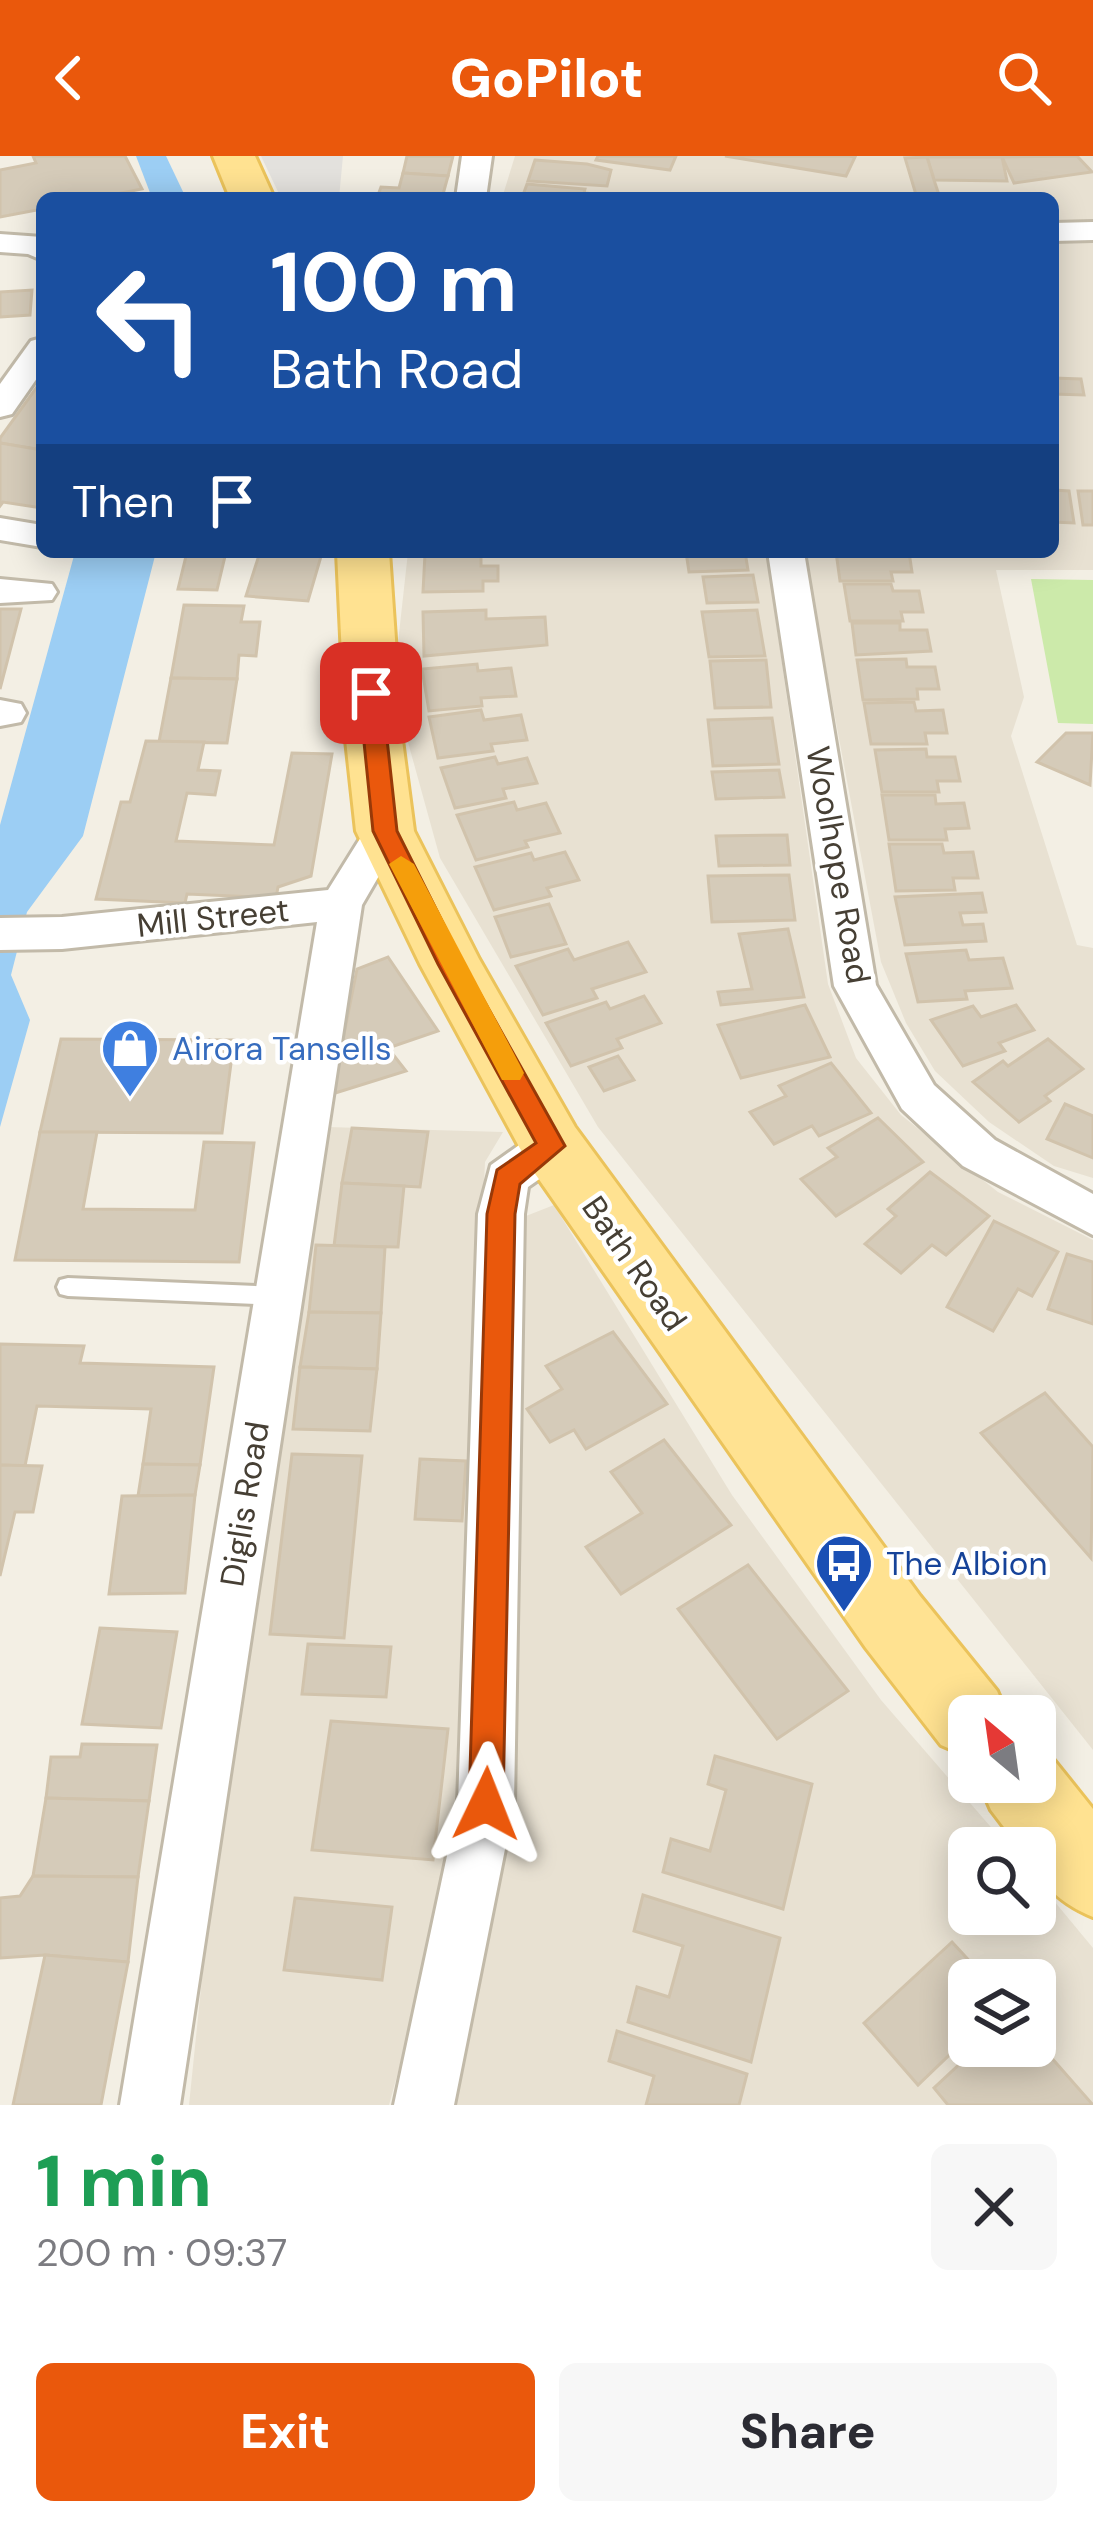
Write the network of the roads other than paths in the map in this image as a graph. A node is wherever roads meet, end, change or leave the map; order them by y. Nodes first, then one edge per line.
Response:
1 (234, 156) edge
2 (476, 156) edge
3 (249, 192) edge
4 (471, 192) edge
5 (36, 220) edge
6 (0, 227) edge
7 (1093, 231) edge
8 (1059, 232) edge
9 (0, 243) edge
10 (36, 245) edge
11 (36, 356) edge
12 (0, 406) edge
13 (0, 529) edge
14 (36, 535) edge
15 (362, 558) edge
16 (787, 558) edge
17 (0, 591) edge
18 (39, 592) dead end
19 (385, 831) junction
20 (341, 904) junction
21 (0, 934) edge
22 (552, 1146) junction
23 (1093, 1216) edge
24 (68, 1287) dead end
25 (278, 1296) junction
26 (951, 1695) edge
27 (1036, 1803) edge
28 (1093, 1875) edge
29 (150, 2105) edge
30 (424, 2105) edge

1 - 3 main road
2 - 4 street
5 - 6 street
7 - 8 street
9 - 10 street
11 - 12 street
13 - 14 street
15 - 19 main road, Bath Road
16 - 23 street, Woolhope Road
17 - 18 street
19 - 20 street
19 - 22 main road, Bath Road
20 - 21 street, Mill Street
20 - 25 street, Diglis Road
22 - 26 main road, Bath Road
22 - 30 street
24 - 25 lane
25 - 29 street, Diglis Road
27 - 28 main road

